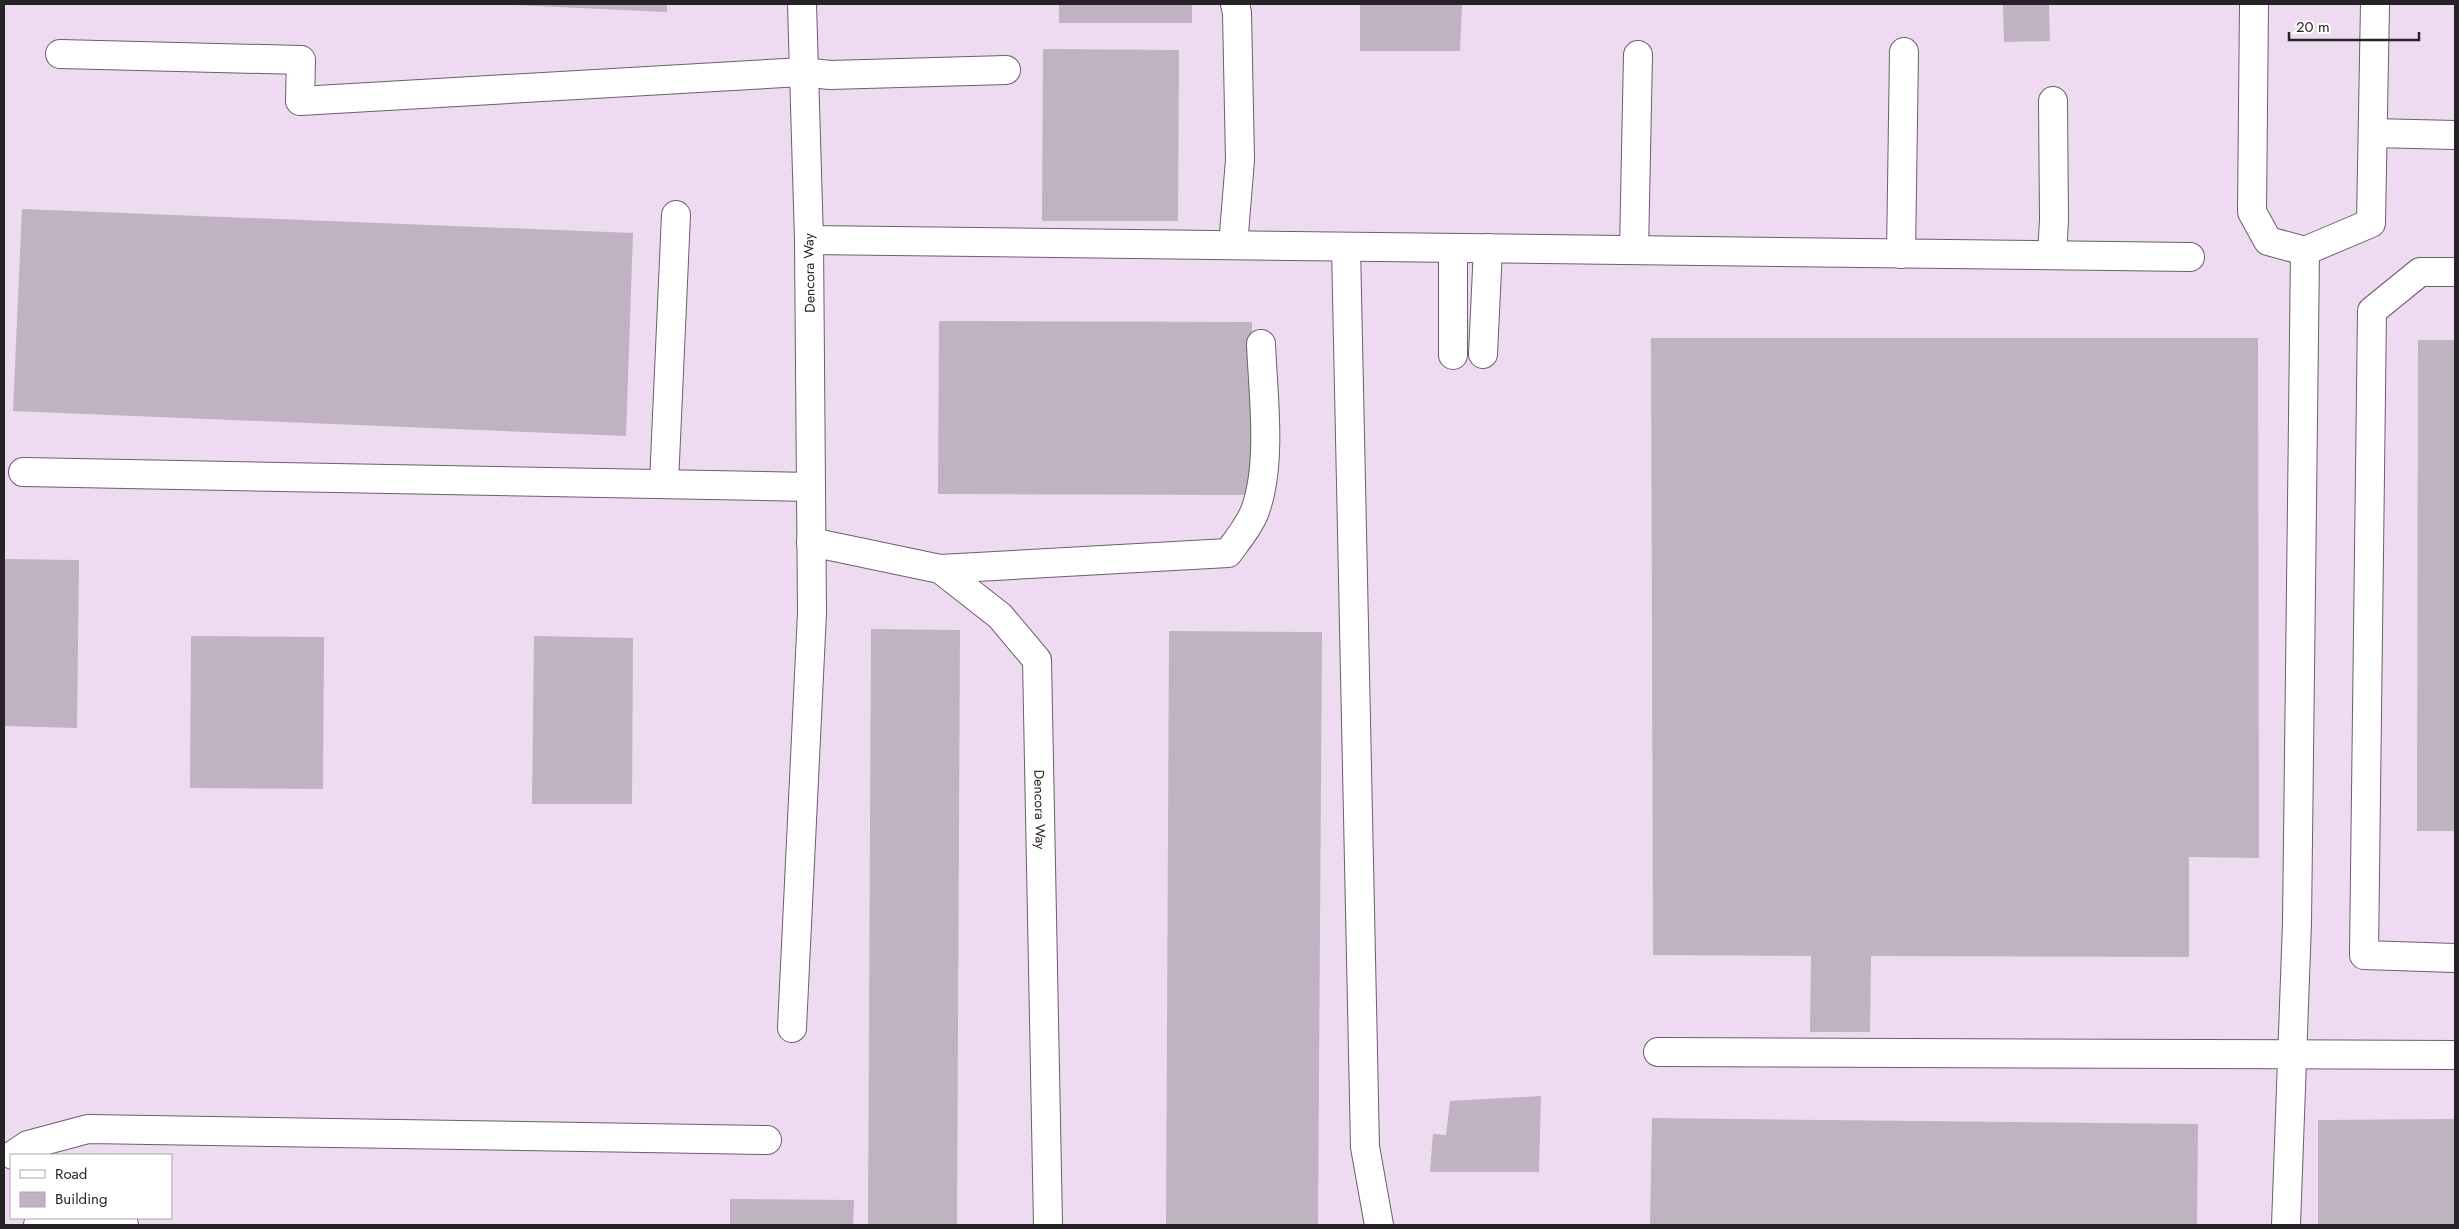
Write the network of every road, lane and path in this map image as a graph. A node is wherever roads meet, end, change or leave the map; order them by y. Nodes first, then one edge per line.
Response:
1 (802, 4) edge
2 (1235, 4) edge
3 (2254, 4) edge
4 (2375, 4) edge
5 (1904, 52) dead end
6 (60, 54) dead end
7 (1638, 55) dead end
8 (1006, 70) dead end
9 (802, 72) junction
10 (2053, 101) dead end
11 (2372, 132) junction
12 (2455, 135) edge
13 (676, 214) dead end
14 (808, 240) junction
15 (1233, 245) junction
16 (1346, 247) junction
17 (1453, 248) junction
18 (1488, 248) junction
19 (1634, 250) junction
20 (2305, 251) junction
21 (1901, 254) junction
22 (2052, 255) junction
23 (2190, 257) dead end
24 (2455, 272) edge
25 (1262, 344) dead end
26 (1483, 354) dead end
27 (1453, 355) dead end
28 (23, 472) dead end
29 (664, 483) junction
30 (811, 487) junction
31 (811, 542) junction
32 (940, 569) junction
33 (2455, 958) edge
34 (792, 1028) dead end
35 (1658, 1052) dead end
36 (2292, 1054) junction
37 (2455, 1055) edge
38 (767, 1140) dead end
39 (15, 1154) edge
40 (38, 1225) edge
41 (124, 1225) edge
42 (1048, 1225) edge
43 (1380, 1225) edge
44 (2286, 1225) edge

1 - 9 street, Dencora Way
2 - 15 street
3 - 20 street
4 - 11 street
5 - 21 street
6 - 9 street
7 - 19 street
8 - 9 street
9 - 14 street, Dencora Way
10 - 22 street
11 - 12 street
11 - 20 street
13 - 29 street
14 - 15 street
14 - 30 street, Dencora Way
15 - 16 street
16 - 17 street
16 - 43 street
17 - 18 street
17 - 27 street
18 - 19 street
18 - 26 street
19 - 21 street
20 - 36 street
21 - 22 street
22 - 23 street
24 - 33 street
25 - 32 street
28 - 29 street
29 - 30 street
30 - 31 street, Dencora Way
31 - 32 street, Dencora Way
31 - 34 street, Dencora Way
32 - 42 street, Dencora Way
35 - 36 street
36 - 37 street
36 - 44 street
38 - 39 street
40 - 41 street

